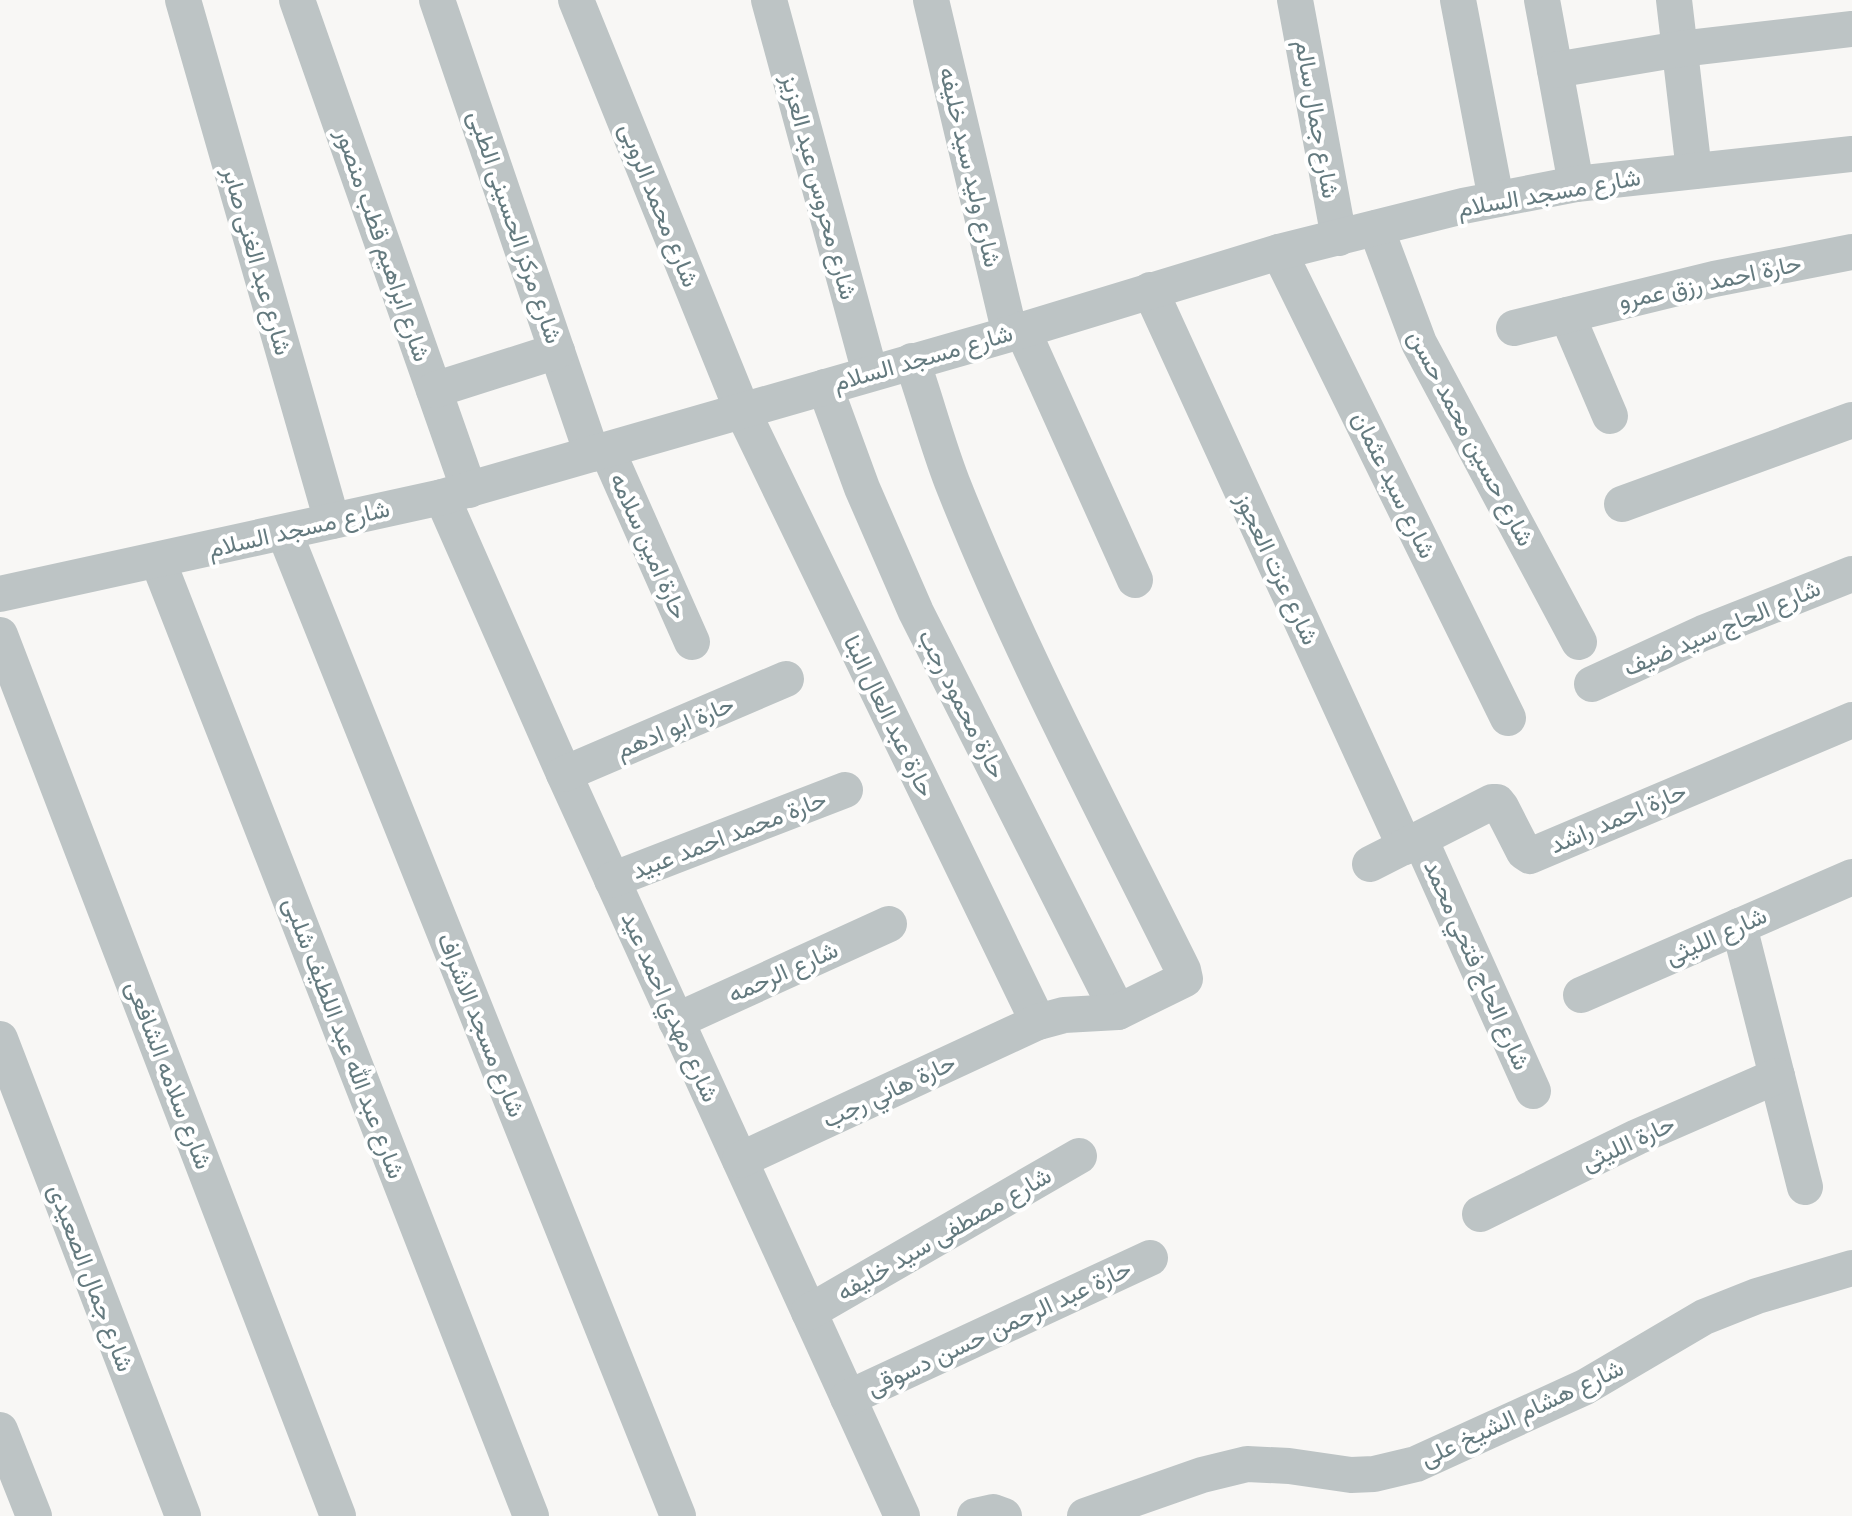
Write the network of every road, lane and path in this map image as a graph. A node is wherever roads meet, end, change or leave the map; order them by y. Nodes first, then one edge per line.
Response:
1 (183, 0) edge
2 (297, 0) edge
3 (437, 0) edge
4 (576, 0) edge
5 (769, 0) edge
6 (931, 0) edge
7 (1295, 0) edge
8 (1458, 0) edge
9 (1542, 0) edge
10 (1674, 0) edge
11 (1852, 29) edge
12 (1680, 49) junction
13 (1555, 70) junction
14 (1852, 154) edge
15 (1694, 171) junction
16 (1576, 184) junction
17 (1496, 199) junction
18 (1376, 228) junction
19 (1339, 238) junction
20 (1279, 252) junction
21 (1852, 252) edge
22 (1150, 290) junction
23 (1567, 315) junction
24 (1514, 328) dead end
25 (1016, 332) junction
26 (557, 351) junction
27 (912, 361) junction
28 (870, 373) junction
29 (825, 387) junction
30 (434, 390) junction
31 (742, 410) junction
32 (1610, 416) dead end
33 (1852, 420) edge
34 (599, 452) junction
35 (456, 494) junction
36 (1622, 504) dead end
37 (332, 521) junction
38 (285, 534) junction
39 (158, 561) junction
40 (1852, 574) edge
41 (1135, 580) dead end
42 (0, 594) edge
43 (0, 635) edge
44 (692, 642) dead end
45 (1579, 642) dead end
46 (786, 679) dead end
47 (1592, 684) dead end
48 (1508, 718) dead end
49 (1852, 720) edge
50 (564, 774) junction
51 (845, 790) dead end
52 (1412, 843) junction
53 (1370, 864) dead end
54 (1852, 877) edge
55 (612, 880) junction
56 (889, 924) dead end
57 (1739, 926) junction
58 (1581, 995) dead end
59 (1118, 1012) junction
60 (676, 1021) junction
61 (1038, 1022) junction
62 (0, 1039) edge
63 (1777, 1076) junction
64 (1533, 1091) dead end
65 (1079, 1156) dead end
66 (740, 1160) junction
67 (1805, 1187) dead end
68 (1480, 1214) dead end
69 (1150, 1258) dead end
70 (1851, 1270) edge
71 (809, 1312) junction
72 (848, 1398) junction
73 (0, 1430) edge
74 (34, 1516) edge
75 (183, 1516) edge
76 (338, 1516) edge
77 (531, 1516) edge
78 (678, 1516) edge
79 (902, 1516) edge
80 (975, 1516) edge
81 (1004, 1516) edge
82 (1085, 1516) edge

1 - 37 street, شارع عبد الغنى صابر
2 - 30 street, شارع ابراهيم قطب منصور
3 - 26 street, شارع مركز الحسينى الطبى
4 - 31 street, شارع محمد الروبى
5 - 28 street, شارع محروس عبد العزيز
6 - 25 street, شارع وليد سيد خليفه
7 - 19 street, شارع جمال سالم
8 - 17 street
9 - 13 street
10 - 12 street
11 - 12 street
12 - 13 street
12 - 15 street
13 - 16 street
14 - 15 street, شارع مسجد السلام
15 - 16 street, شارع مسجد السلام
16 - 17 street, شارع مسجد السلام
17 - 18 street, شارع مسجد السلام
18 - 19 street, شارع مسجد السلام
18 - 45 street, شارع حسين محمد حسن
19 - 20 street, شارع مسجد السلام
20 - 22 street, شارع مسجد السلام
20 - 48 street, شارع سيد عثمان
21 - 23 street, حارة احمد رزق عمرو
22 - 25 street, شارع مسجد السلام
22 - 52 street, شارع عزت العجوز
23 - 24 street, حارة احمد رزق عمرو
23 - 32 street
25 - 27 street, شارع مسجد السلام
25 - 41 street, شارع وليد سيد خليفه
26 - 30 street
26 - 34 street, شارع مركز الحسينى الطبى
27 - 28 street, شارع مسجد السلام
27 - 59 street
28 - 29 street, شارع مسجد السلام
29 - 31 street, شارع مسجد السلام
29 - 59 street, حارة محمود رجب
30 - 35 street, شارع ابراهيم قطب منصور
31 - 34 street, شارع مسجد السلام
31 - 61 street, حارة عبد العال البنا
33 - 36 street
34 - 35 street, شارع مسجد السلام
34 - 44 street, حارة امين سلامه
35 - 37 street, شارع مسجد السلام
35 - 50 street, شارع مهدي احمد عيد
37 - 38 street, شارع مسجد السلام
38 - 39 street, شارع مسجد السلام
38 - 78 street, شارع مسجد الاشراف
39 - 42 street, شارع مسجد السلام
39 - 77 street, شارع عبد الله عبد اللطيف شلبى
40 - 47 street, شارع الحاج سيد ضيف
43 - 76 street, شارع سلامه الشافعى
46 - 50 street, حارة ابو ادهم
49 - 52 street, حارة احمد راشد
50 - 55 street, شارع مهدي احمد عيد
51 - 55 street, حارة محمد احمد عبيد
52 - 53 street, حارة احمد راشد
52 - 64 street, شارع الحاج فتحي محمد
54 - 57 street, شارع الليثى
55 - 60 street, شارع مهدي احمد عيد
56 - 60 street, شارع الرحمه
57 - 58 street, شارع الليثى
57 - 63 street
59 - 61 street, حارة هاني رجب
60 - 66 street, شارع مهدي احمد عيد
61 - 66 street, حارة هاني رجب
62 - 75 street, شارع جمال الصعيدى
63 - 67 street
63 - 68 street, حارة الليثى
65 - 71 street, شارع مصطفى سيد خليفه
66 - 71 street, شارع مهدي احمد عيد
69 - 72 street, حارة عبد الرحمن حسن دسوقى
70 - 82 street, شارع هشام الشيخ على
71 - 72 street, شارع مهدي احمد عيد
72 - 79 street, شارع مهدي احمد عيد
73 - 74 street
80 - 81 street

